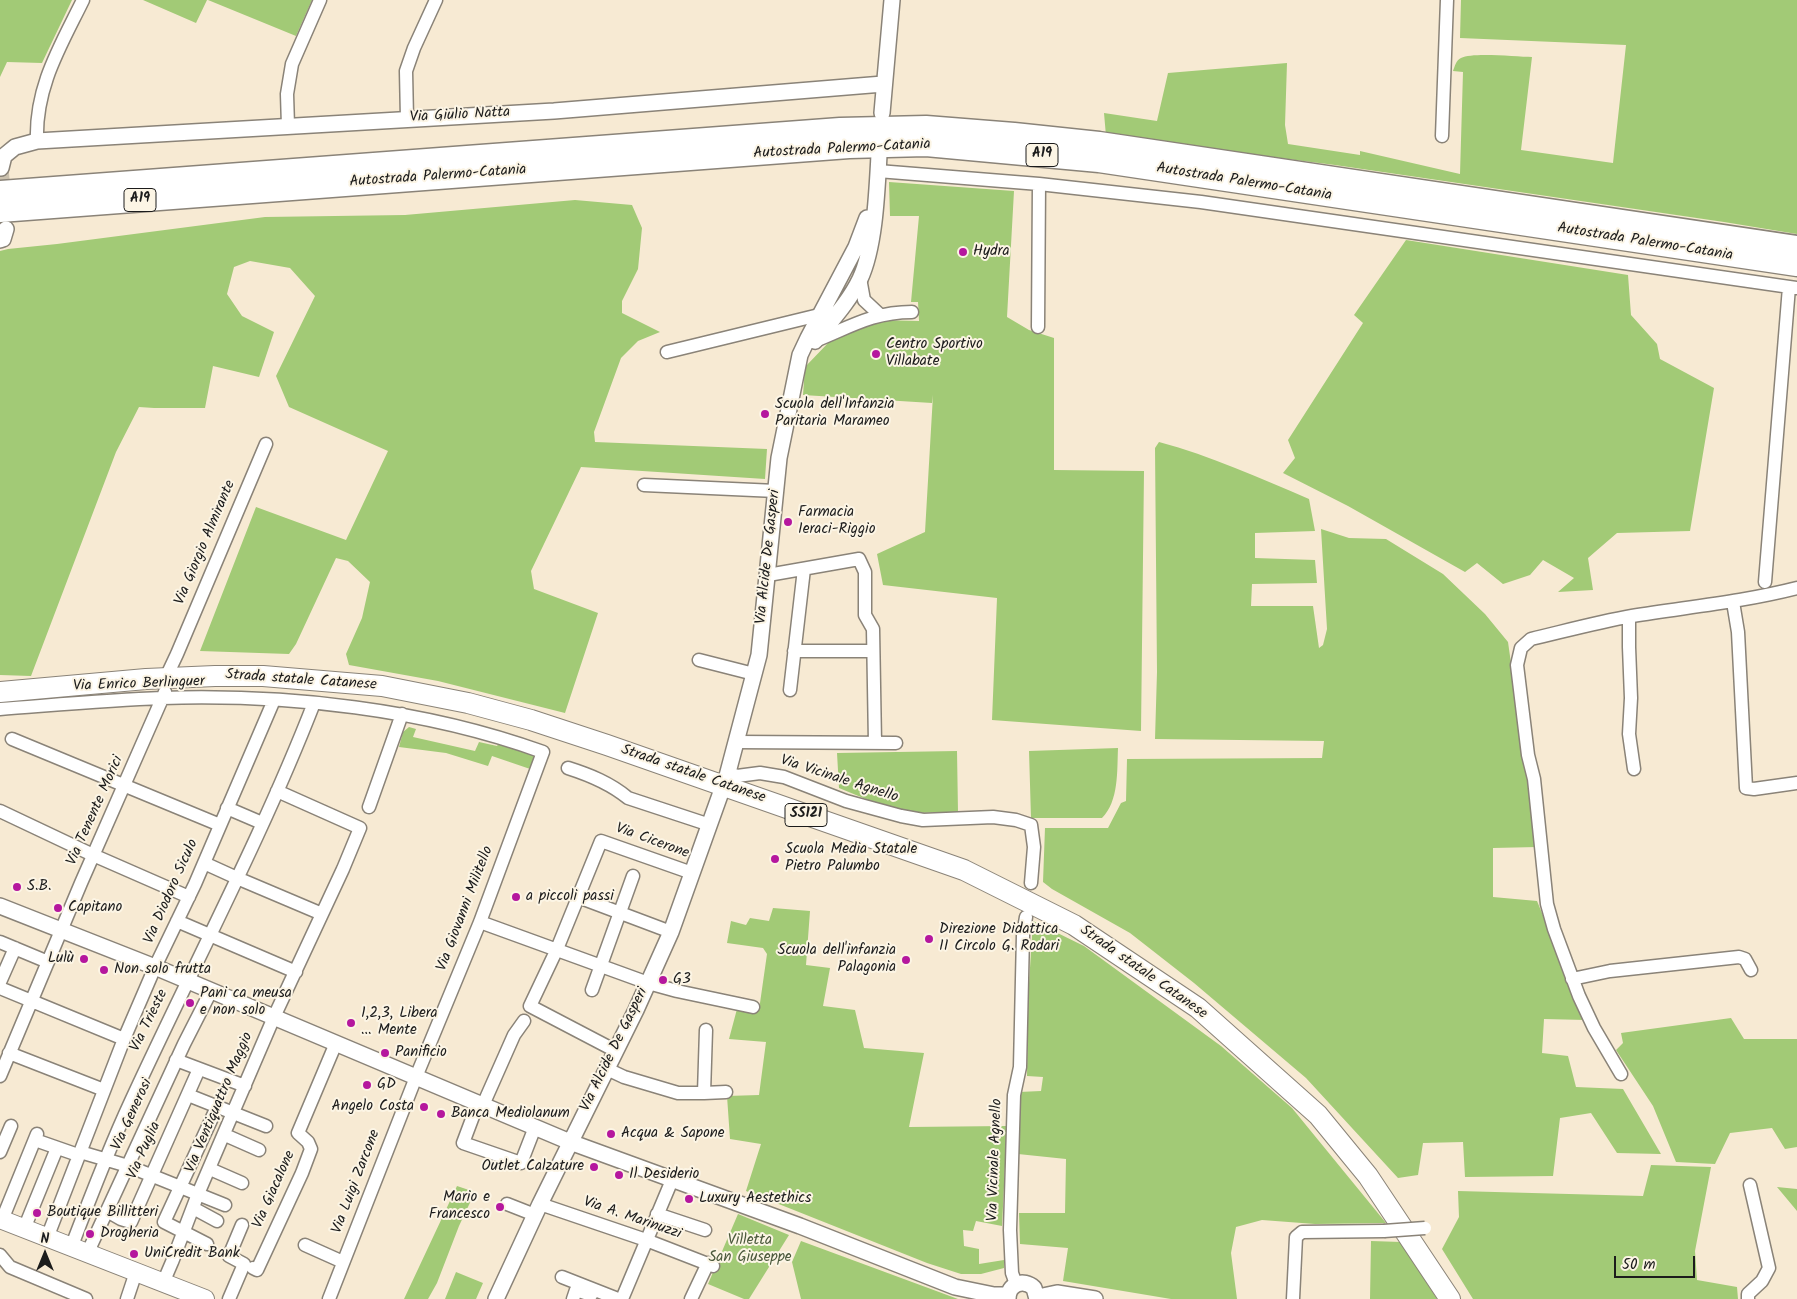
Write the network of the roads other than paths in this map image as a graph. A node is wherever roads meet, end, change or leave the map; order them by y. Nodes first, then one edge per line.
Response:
1 (83, 0) edge
2 (320, 0) edge
3 (436, 0) edge
4 (892, 0) edge
5 (1446, 0) edge
6 (883, 84) junction
7 (882, 113) dead end
8 (408, 119) junction
9 (288, 126) junction
10 (1442, 136) dead end
11 (37, 141) junction
12 (879, 155) dead end
13 (1, 165) edge
14 (878, 171) junction
15 (167, 180) junction
16 (1039, 184) junction
17 (876, 188) junction
18 (0, 192) edge
19 (1, 224) edge
20 (1797, 247) edge
21 (1797, 265) edge
22 (845, 269) junction
23 (860, 278) junction
24 (1793, 287) edge
25 (829, 298) junction
26 (843, 306) junction
27 (912, 312) dead end
28 (819, 315) junction
29 (880, 315) junction
30 (1038, 327) dead end
31 (812, 340) junction
32 (667, 352) dead end
33 (266, 444) dead end
34 (644, 485) dead end
35 (776, 491) junction
36 (804, 568) junction
37 (768, 575) junction
38 (1765, 582) dead end
39 (1797, 588) edge
40 (1734, 602) junction
41 (1629, 617) junction
42 (873, 650) junction
43 (794, 651) junction
44 (699, 660) dead end
45 (171, 671) dead end
46 (754, 674) junction
47 (167, 684) dead end
48 (790, 690) dead end
49 (0, 692) edge
50 (162, 698) junction
51 (274, 700) junction
52 (314, 703) junction
53 (0, 709) edge
54 (402, 714) junction
55 (12, 739) dead end
56 (736, 742) junction
57 (874, 743) junction
58 (896, 743) dead end
59 (543, 752) joint
60 (568, 768) dead end
61 (1634, 769) dead end
62 (728, 775) joint
63 (1797, 783) edge
64 (124, 786) junction
65 (277, 791) junction
66 (720, 795) dead end
67 (227, 808) junction
68 (369, 808) dead end
69 (0, 811) edge
70 (262, 823) junction
71 (220, 824) junction
72 (710, 824) junction
73 (93, 855) junction
74 (204, 862) junction
75 (692, 873) junction
76 (633, 876) dead end
77 (237, 878) junction
78 (1031, 883) dead end
79 (189, 897) junction
80 (578, 897) junction
81 (0, 906) edge
82 (619, 913) junction
83 (322, 914) junction
84 (1026, 916) dead end
85 (177, 921) junction
86 (480, 922) junction
87 (62, 930) junction
88 (671, 932) junction
89 (210, 935) junction
90 (0, 942) edge
91 (14, 948) junction
92 (557, 949) junction
93 (48, 962) junction
94 (601, 965) junction
95 (155, 967) junction
96 (1751, 970) dead end
97 (296, 972) junction
98 (1572, 979) junction
99 (188, 981) junction
100 (0, 982) edge
101 (648, 983) junction
102 (0, 988) edge
103 (592, 990) dead end
104 (212, 991) junction
105 (31, 1001) junction
106 (753, 1007) dead end
107 (274, 1017) junction
108 (524, 1022) dead end
109 (706, 1030) dead end
110 (124, 1039) junction
111 (336, 1043) junction
112 (616, 1051) junction
113 (9, 1053) junction
114 (176, 1060) junction
115 (199, 1069) junction
116 (607, 1069) junction
117 (1621, 1074) dead end
118 (0, 1076) edge
119 (416, 1077) junction
120 (245, 1086) junction
121 (104, 1090) junction
122 (726, 1092) dead end
123 (704, 1093) junction
124 (188, 1095) junction
125 (480, 1104) junction
126 (217, 1107) junction
127 (234, 1114) junction
128 (11, 1126) dead end
129 (266, 1126) dead end
130 (536, 1127) junction
131 (224, 1135) junction
132 (570, 1142) junction
133 (56, 1148) junction
134 (258, 1150) dead end
135 (0, 1152) edge
136 (79, 1153) junction
137 (106, 1160) junction
138 (128, 1166) junction
139 (210, 1169) junction
140 (152, 1176) junction
141 (672, 1180) junction
142 (242, 1184) dead end
143 (1750, 1185) dead end
144 (180, 1187) junction
145 (198, 1194) junction
146 (507, 1204) dead end
147 (224, 1205) dead end
148 (193, 1208) junction
149 (537, 1209) junction
150 (107, 1211) junction
151 (657, 1214) junction
152 (1, 1219) edge
153 (217, 1221) dead end
154 (242, 1226) dead end
155 (1425, 1228) dead end
156 (24, 1229) junction
157 (705, 1230) dead end
158 (184, 1232) junction
159 (47, 1238) junction
160 (646, 1240) junction
161 (207, 1244) dead end
162 (305, 1245) dead end
163 (79, 1251) junction
164 (0, 1255) edge
165 (343, 1262) junction
166 (250, 1267) junction
167 (136, 1272) junction
168 (562, 1277) dead end
169 (163, 1283) junction
170 (1011, 1293) edge
171 (1038, 1298) edge
172 (86, 1299) edge
173 (127, 1299) edge
174 (205, 1299) edge
175 (229, 1299) edge
176 (329, 1299) edge
177 (496, 1299) edge
178 (573, 1299) edge
179 (600, 1299) edge
180 (620, 1299) edge
181 (691, 1299) edge
182 (1095, 1299) edge
183 (1294, 1299) edge
184 (1450, 1299) edge
185 (1748, 1299) edge

1 - 11 street
2 - 9 street
3 - 8 street
4 - 6 street
5 - 10 street
6 - 7 street
6 - 8 street, Via Giulio Natta
8 - 9 street, Via Giulio Natta
9 - 11 street, Via Giulio Natta
11 - 13 street, Via Giulio Natta
12 - 14 street, Via Alcide De Gasperi
13 - 15 highway
14 - 16 street
14 - 17 street, Via Alcide De Gasperi
15 - 18 highway, Autostrada Palermo-Catania / A19
15 - 20 highway, Autostrada Palermo-Catania / A19
16 - 24 street
16 - 30 street
17 - 22 street, Via Alcide De Gasperi
17 - 23 street, Via Alcide De Gasperi
19 - 21 highway, Autostrada Palermo-Catania / A19
22 - 23 street
22 - 25 street, Via Alcide De Gasperi
23 - 26 street, Via Alcide De Gasperi
23 - 29 street
24 - 38 street
25 - 26 street
25 - 28 street, Via Alcide De Gasperi
26 - 31 street, Via Alcide De Gasperi
27 - 29 street
28 - 31 street, Via Alcide De Gasperi
28 - 32 street
29 - 31 street
31 - 35 street, Via Alcide De Gasperi
33 - 45 street, Via Giorgio Almirante
34 - 35 street
35 - 37 street, Via Alcide De Gasperi
36 - 37 street
36 - 42 street
36 - 43 street
37 - 46 street, Via Alcide De Gasperi
39 - 40 street
40 - 41 street
40 - 63 street
41 - 61 street
41 - 98 street
42 - 43 street
42 - 57 street
43 - 48 street
44 - 46 street
46 - 56 street, Via Alcide De Gasperi
47 - 50 street, Via Tenente Morici
49 - 184 main road, Strada statale Catanese / SS121
50 - 51 street, Via Enrico Berlinguer
50 - 53 street, Via Enrico Berlinguer
50 - 64 street, Via Tenente Morici
51 - 52 street, Via Enrico Berlinguer
51 - 67 street, Via Diodoro Siculo
52 - 54 street, Via Enrico Berlinguer
52 - 65 street, Via Trieste
54 - 59 street, Via Enrico Berlinguer
54 - 68 street
55 - 64 street
56 - 57 street
56 - 62 street, Via Alcide De Gasperi
57 - 58 street
59 - 86 street, Via Giovanni Militello
60 - 72 street
62 - 78 street, Via Vicinale Agnello
64 - 71 street
64 - 73 street, Via Tenente Morici
65 - 70 street, Via Trieste
65 - 83 street, Via Ventiquattro Maggio
66 - 72 street, Via Alcide De Gasperi
67 - 70 street
67 - 71 street, Via Diodoro Siculo
69 - 73 street
70 - 77 street, Via Trieste
71 - 74 street, Via Diodoro Siculo
72 - 75 street, Via Alcide De Gasperi
73 - 79 street
73 - 87 street, Via Tenente Morici
74 - 77 street
74 - 79 street, Via Diodoro Siculo
75 - 80 street, Via Cicerone
75 - 88 street, Via Alcide De Gasperi
76 - 82 street
77 - 83 street
77 - 89 street, Via Trieste
79 - 85 street, Via Diodoro Siculo
80 - 82 street
80 - 92 street
81 - 87 street
82 - 88 street
82 - 94 street
83 - 97 street, Via Ventiquattro Maggio
84 - 170 street, Via Vicinale Agnello
85 - 89 street
85 - 95 street, Via Diodoro Siculo
86 - 92 street
86 - 119 street, Via Giovanni Militello
87 - 93 street, Via Tenente Morici
87 - 95 street
88 - 101 street, Via Alcide De Gasperi
89 - 97 street
89 - 99 street, Via Trieste
90 - 91 street
91 - 93 street
91 - 100 street
92 - 94 street
92 - 112 street
93 - 105 street, Via Tenente Morici
94 - 101 street
94 - 103 street
95 - 99 street
95 - 110 street, Via Diodoro Siculo
96 - 98 street
97 - 107 street, Via Ventiquattro Maggio
98 - 117 street
99 - 104 street
99 - 137 street, Via Trieste
101 - 106 street
101 - 112 street, Via Alcide De Gasperi
102 - 105 street
104 - 107 street
104 - 114 street, Via Generosi
105 - 110 street
105 - 113 street, Via Tenente Morici
107 - 111 street
107 - 120 street, Via Ventiquattro Maggio
108 - 125 street
109 - 123 street
110 - 121 street, Via Diodoro Siculo
111 - 119 street
111 - 166 street, Via Giacalone
112 - 116 street, Via Alcide De Gasperi
113 - 118 street, Via Tenente Morici
113 - 121 street
114 - 115 street
114 - 138 street, Via Generosi
115 - 120 street
115 - 124 street, Via Puglia
116 - 123 street
116 - 132 street, Via Alcide De Gasperi
119 - 125 street
119 - 165 street, Via Luigi Zarcone
120 - 127 street, Via Ventiquattro Maggio
121 - 136 street, Via Diodoro Siculo
122 - 123 street
124 - 126 street
124 - 140 street, Via Puglia
125 - 130 street
125 - 130 street
126 - 127 street
126 - 144 street
127 - 129 street
127 - 131 street, Via Ventiquattro Maggio
128 - 135 street
130 - 132 street
131 - 134 street
131 - 139 street, Via Ventiquattro Maggio
132 - 141 street
132 - 149 street, Via Alcide De Gasperi
133 - 136 street
133 - 152 street
133 - 156 street
136 - 137 street
136 - 159 street, Via Diodoro Siculo
137 - 138 street
137 - 163 street, Via Trieste
138 - 140 street
138 - 150 street, Via Generosi
139 - 142 street
139 - 145 street, Via Ventiquattro Maggio
140 - 144 street
140 - 150 street, Via Puglia
141 - 151 street
141 - 170 street
143 - 185 street
144 - 145 street
144 - 158 street
145 - 147 street
145 - 148 street, Via Ventiquattro Maggio
146 - 149 street, Via A. Marinuzzi
148 - 153 street
148 - 158 street, Via Ventiquattro Maggio
149 - 160 street, Via A. Marinuzzi
149 - 177 street, Via Alcide De Gasperi
150 - 163 street, Via Generosi
151 - 157 street
151 - 160 street
152 - 156 main road
154 - 166 street
155 - 183 street, bridge
156 - 159 main road
158 - 161 street
158 - 169 street, Via Ventiquattro Maggio
159 - 163 main road
160 - 180 street
160 - 181 street, Via A. Marinuzzi
162 - 165 street
163 - 167 main road
164 - 172 street
165 - 176 street, Via Luigi Zarcone
166 - 175 street
167 - 169 main road
167 - 173 street
168 - 180 street
169 - 174 main road
170 - 171 street
171 - 182 street
178 - 179 street

